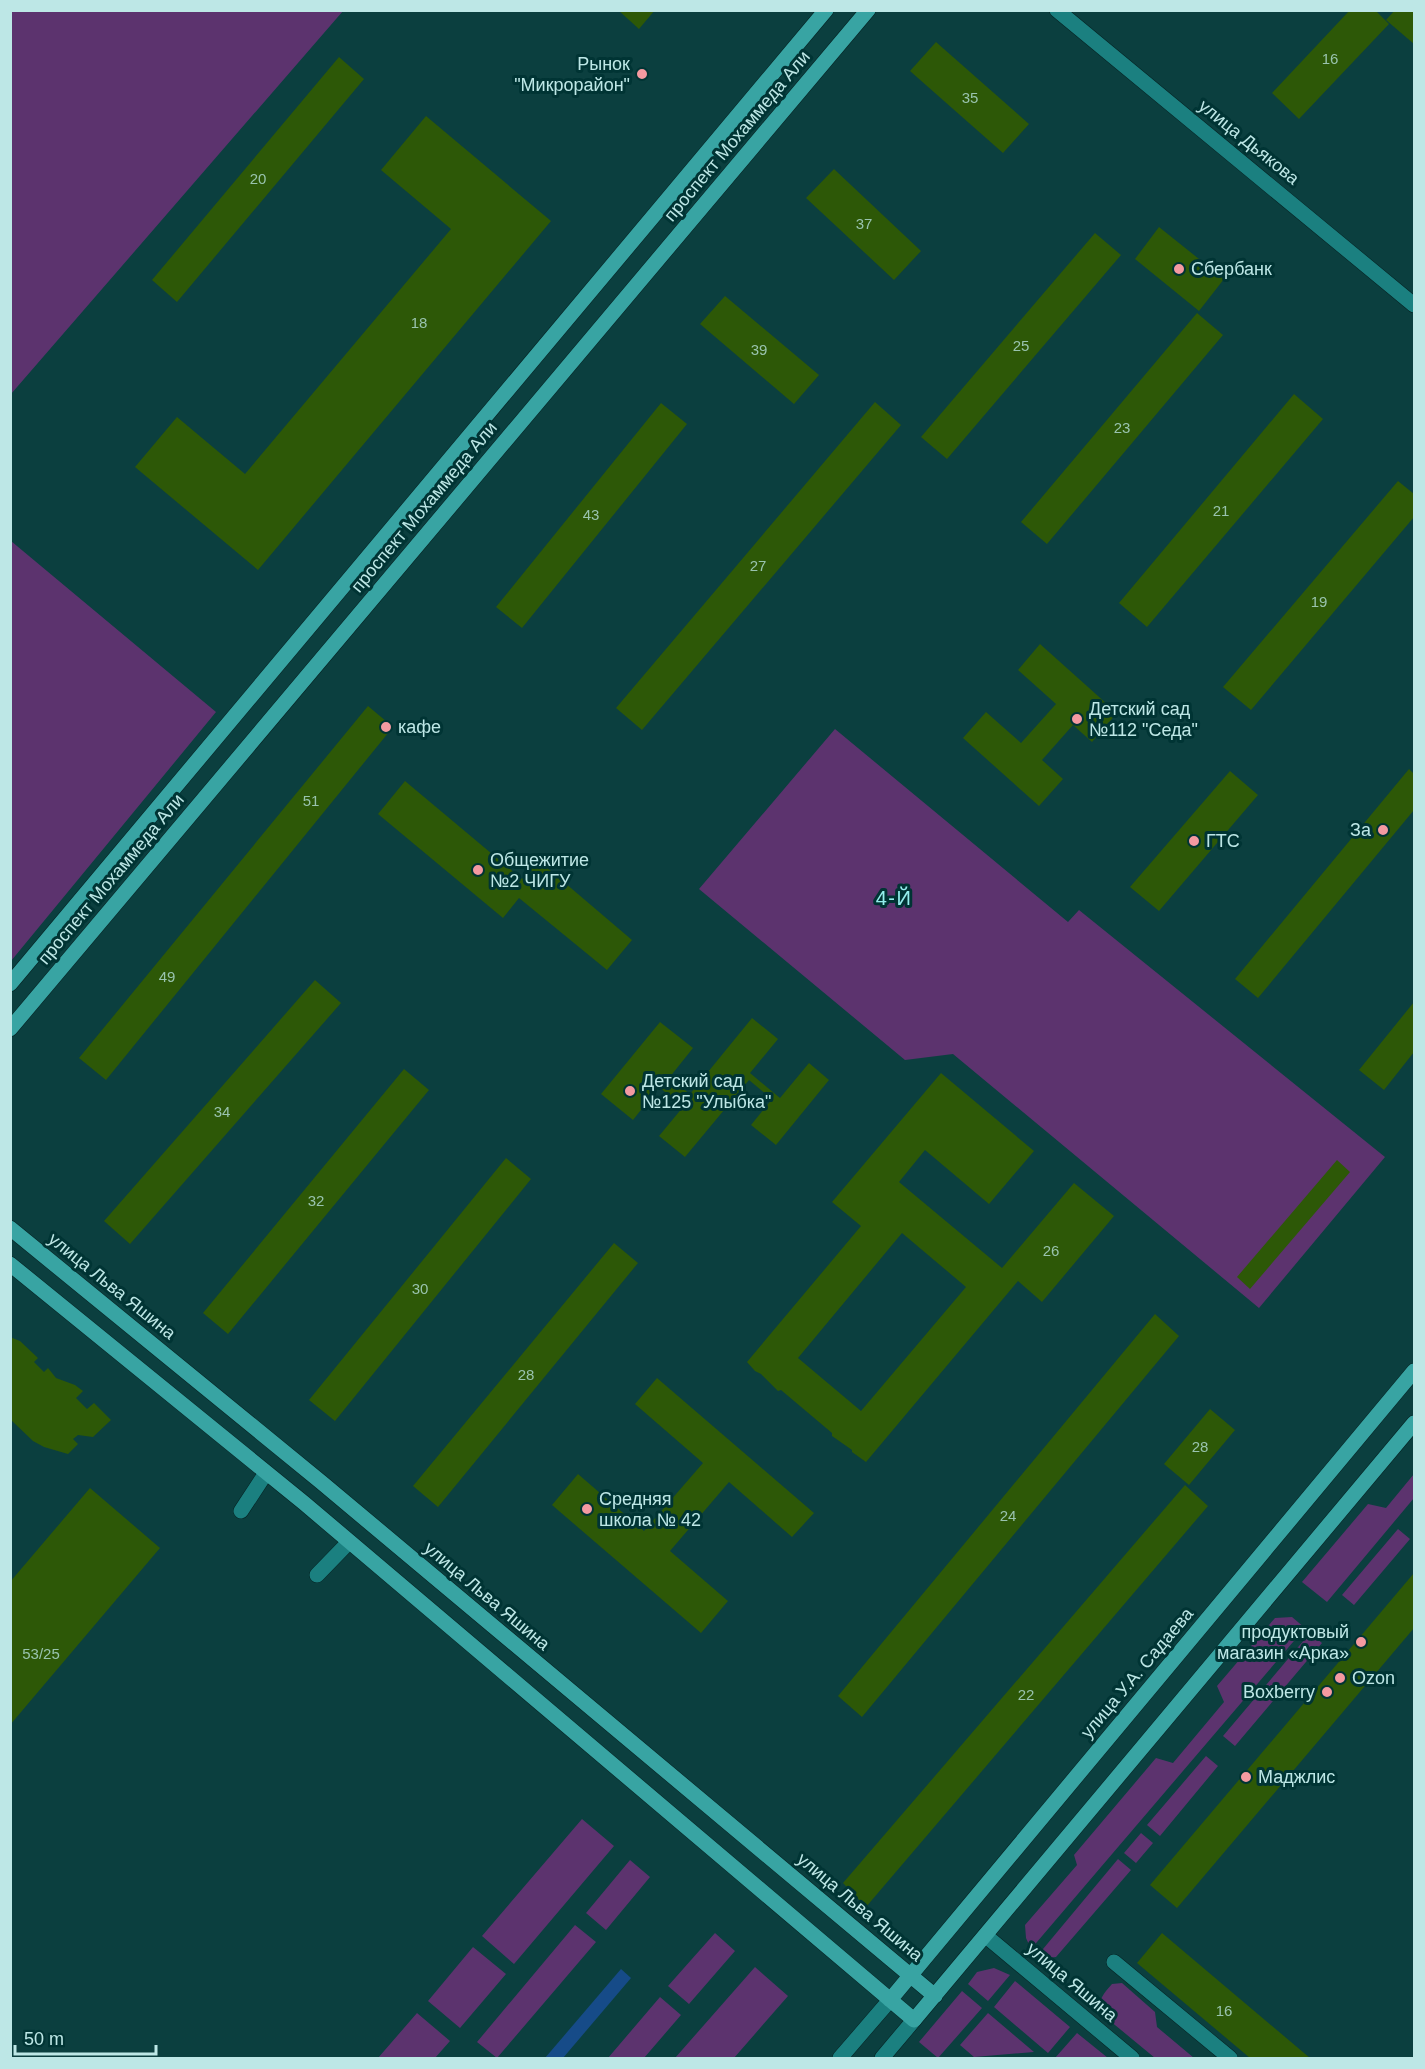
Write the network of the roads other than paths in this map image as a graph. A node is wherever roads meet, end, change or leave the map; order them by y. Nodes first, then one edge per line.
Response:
1 (826, 10) edge
2 (868, 10) edge
3 (1058, 10) edge
4 (1414, 305) edge
5 (10, 984) edge
6 (10, 1029) edge
7 (10, 1228) edge
8 (10, 1264) edge
9 (176, 1364) junction
10 (1414, 1371) edge
11 (159, 1385) junction
12 (1414, 1423) edge
13 (266, 1473) junction
14 (241, 1511) dead end
15 (349, 1542) junction
16 (317, 1575) dead end
17 (986, 1936) junction
18 (1114, 1962) dead end
19 (910, 1975) junction
20 (935, 1996) junction
21 (890, 2000) junction
22 (914, 2020) junction
23 (840, 2058) edge
24 (882, 2058) edge
25 (1132, 2058) edge
26 (1230, 2058) edge

1 - 5 main road, проспект Мохаммеда Али
2 - 6 main road, проспект Мохаммеда Али
3 - 4 street, улица Дьякова
7 - 9 main road, улица Льва Яшина
8 - 11 main road
9 - 11 main road
9 - 19 main road, улица Льва Яшина
10 - 19 main road, улица У.А. Садаева
11 - 13 main road
12 - 17 main road
13 - 14 street
13 - 15 main road
15 - 16 street
15 - 21 main road
17 - 20 main road
17 - 25 street, улица Яшина
18 - 26 street
19 - 20 main road, улица Льва Яшина
19 - 21 main road, улица У.А. Садаева
20 - 22 main road
21 - 22 main road
21 - 23 street
22 - 24 street

